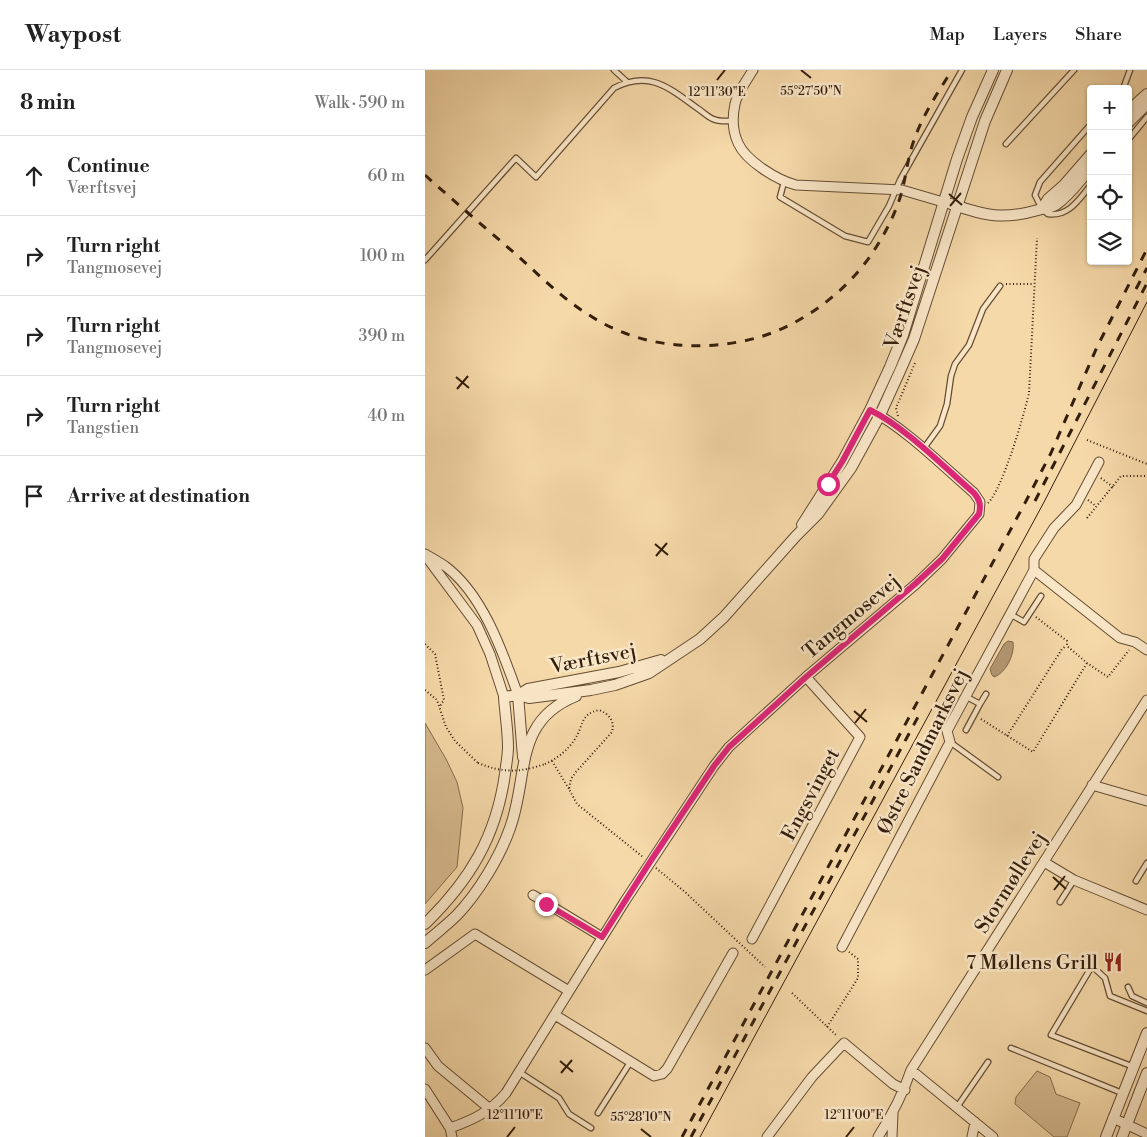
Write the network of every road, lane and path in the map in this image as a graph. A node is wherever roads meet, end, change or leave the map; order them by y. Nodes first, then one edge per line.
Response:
1 (614, 70) edge
2 (753, 70) edge
3 (962, 70) edge
4 (993, 70) edge
5 (1007, 70) edge
6 (1074, 70) edge
7 (1130, 70) edge
8 (626, 81) junction
9 (1124, 85) edge
10 (1147, 94) edge
11 (1147, 104) edge
12 (1132, 107) edge
13 (1147, 117) edge
14 (1132, 119) edge
15 (733, 122) junction
16 (1087, 129) edge
17 (1132, 135) edge
18 (1007, 144) dead end
19 (1087, 159) edge
20 (1087, 172) edge
21 (784, 182) junction
22 (896, 190) junction
23 (1087, 190) edge
24 (943, 202) junction
25 (956, 206) junction
26 (1042, 208) junction
27 (1037, 238) dead end
28 (425, 260) edge
29 (1034, 284) junction
30 (999, 286) joint
31 (917, 359) dead end
32 (870, 410) junction
33 (880, 415) junction
34 (901, 421) dead end
35 (1087, 440) dead end
36 (923, 449) junction
37 (1099, 462) dead end
38 (1147, 464) edge
39 (1093, 472) junction
40 (1147, 476) edge
41 (1113, 487) junction
42 (984, 494) dead end
43 (991, 500) junction
44 (981, 507) junction
45 (1087, 518) dead end
46 (796, 536) junction
47 (425, 554) edge
48 (1034, 570) junction
49 (1041, 596) dead end
50 (1030, 612) junction
51 (1010, 614) junction
52 (1135, 642) junction
53 (425, 644) edge
54 (1067, 646) junction
55 (1147, 650) edge
56 (676, 654) junction
57 (1087, 663) junction
58 (806, 677) junction
59 (425, 690) edge
60 (591, 690) junction
61 (986, 694) dead end
62 (518, 696) junction
63 (965, 696) junction
64 (504, 697) junction
65 (1147, 700) edge
66 (981, 704) junction
67 (440, 706) junction
68 (974, 715) junction
69 (966, 730) dead end
70 (1007, 736) junction
71 (950, 742) junction
72 (552, 761) junction
73 (523, 763) junction
74 (998, 777) dead end
75 (1092, 785) junction
76 (569, 789) junction
77 (1147, 801) edge
78 (650, 862) junction
79 (1044, 862) junction
80 (1147, 863) edge
81 (1074, 880) junction
82 (1136, 881) dead end
83 (533, 895) dead end
84 (1060, 902) dead end
85 (1147, 910) edge
86 (425, 924) edge
87 (602, 937) junction
88 (752, 939) dead end
89 (425, 943) edge
90 (842, 947) joint
91 (733, 953) dead end
92 (765, 967) dead end
93 (425, 970) edge
94 (1128, 987) dead end
95 (569, 991) junction
96 (792, 993) dead end
97 (1147, 1003) edge
98 (1147, 1011) edge
99 (555, 1015) junction
100 (827, 1027) junction
101 (1147, 1033) edge
102 (844, 1042) junction
103 (425, 1048) edge
104 (1011, 1048) dead end
105 (631, 1061) junction
106 (988, 1062) dead end
107 (1134, 1067) junction
108 (911, 1070) junction
109 (519, 1072) junction
110 (1147, 1073) edge
111 (425, 1089) edge
112 (905, 1090) junction
113 (1123, 1093) junction
114 (957, 1107) junction
115 (490, 1109) junction
116 (893, 1112) junction
117 (598, 1113) dead end
118 (1113, 1118) junction
119 (975, 1122) junction
120 (1127, 1124) junction
121 (591, 1128) dead end
122 (451, 1133) edge
123 (1145, 1134) edge
124 (767, 1137) edge
125 (878, 1137) edge
126 (893, 1137) edge
127 (972, 1137) edge
128 (993, 1137) edge
129 (1106, 1137) edge
130 (1122, 1137) edge

1 - 8 lane
2 - 15 street
3 - 22 lane
4 - 24 street, Værftsvej
5 - 25 street, Værftsvej
6 - 18 lane
7 - 9 lane
8 - 15 lane
8 - 28 lane
10 - 12 street
11 - 14 street
13 - 17 lane
15 - 21 street
16 - 26 lane
19 - 26 street
20 - 26 street
21 - 22 street
21 - 22 lane
22 - 24 street
23 - 26 lane
24 - 25 street
24 - 32 street, Værftsvej
25 - 26 street
25 - 33 street, Værftsvej
27 - 29 path
29 - 30 path
29 - 43 path
30 - 36 lane
31 - 34 path
32 - 33 street
32 - 46 street, Værftsvej
33 - 36 street
33 - 46 street, Værftsvej
35 - 38 path
36 - 44 street
37 - 39 street, Østre Sandmarksvej
39 - 41 path
39 - 48 street, Østre Sandmarksvej
40 - 41 path
41 - 45 path
42 - 43 path
43 - 44 path
44 - 58 street, Tangmosevej
46 - 56 street, Værftsvej
47 - 62 street
47 - 64 street
48 - 51 street, Østre Sandmarksvej
48 - 52 street
49 - 50 lane
50 - 51 lane
50 - 54 path
51 - 63 street, Østre Sandmarksvej
52 - 55 street
52 - 57 path
53 - 67 path
54 - 57 path
54 - 70 path
56 - 60 street, Værftsvej
56 - 62 street, Værftsvej
57 - 70 path
58 - 78 street, Tangmosevej
58 - 88 street, Engsvinget
59 - 67 path
60 - 62 street, Værftsvej
60 - 73 street, Værftsvej
61 - 66 lane
62 - 64 street, Værftsvej
62 - 73 street, Værftsvej
63 - 66 lane
63 - 71 street, Østre Sandmarksvej
64 - 86 street
65 - 75 street, Stormøllevej
66 - 68 lane
67 - 72 path, bridge
68 - 69 lane
68 - 70 path
71 - 74 lane
71 - 90 street, Østre Sandmarksvej
72 - 76 path
72 - 76 path
73 - 89 street, Værftsvej
75 - 77 street
75 - 79 street, Stormøllevej
76 - 78 path
78 - 87 street, Tangmosevej
78 - 92 path
79 - 81 street
79 - 108 street, Stormøllevej
80 - 82 lane
81 - 84 lane
81 - 85 street
83 - 87 street
87 - 95 street, Tangmosevej
90 - 100 path
91 - 105 street
93 - 95 street
94 - 97 lane
95 - 99 street, Tangmosevej
96 - 100 path
98 - 107 lane
99 - 105 street
99 - 109 street, Tangmosevej
100 - 102 path
101 - 107 street
102 - 112 street
102 - 124 street
103 - 115 street
104 - 113 lane
105 - 117 lane
106 - 114 lane
107 - 113 street
108 - 112 street, Stormøllevej
108 - 114 street
109 - 115 street, Tangmosevej
109 - 121 lane
110 - 120 street
111 - 122 street, Tangmosevej
112 - 116 street, Stormøllevej
113 - 118 street
114 - 119 street
115 - 122 street, Tangmosevej
116 - 125 street, Stormøllevej
116 - 126 street
118 - 120 street
118 - 129 street
119 - 127 street
119 - 128 street
120 - 123 street
120 - 130 street

